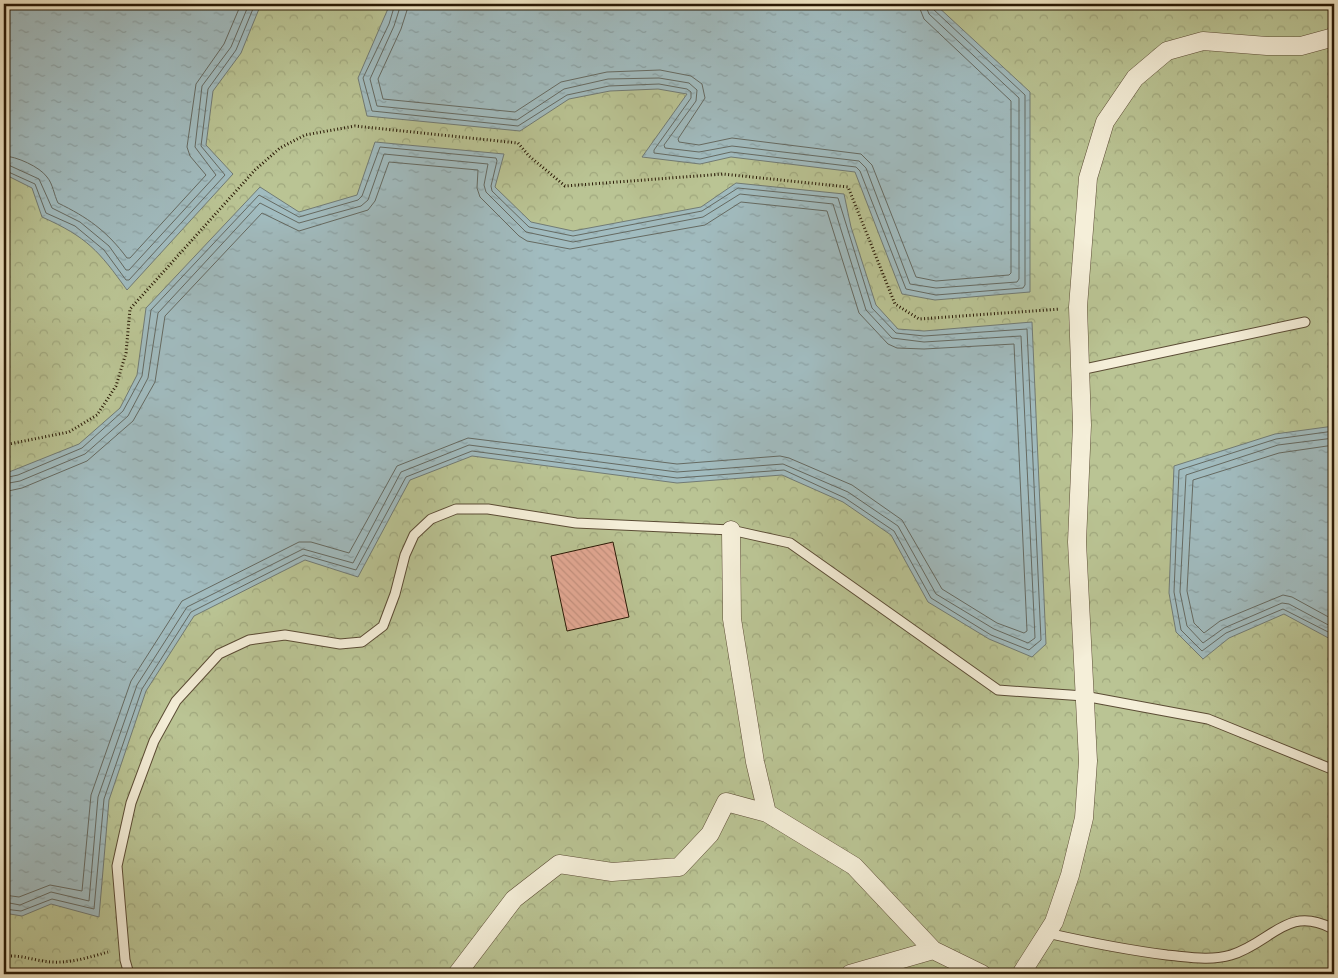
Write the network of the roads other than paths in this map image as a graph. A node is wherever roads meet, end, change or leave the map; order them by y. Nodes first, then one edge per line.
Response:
1 (1334, 37) edge
2 (1305, 322) dead end
3 (1080, 370) junction
4 (731, 530) junction
5 (1084, 696) junction
6 (1334, 770) edge
7 (766, 813) junction
8 (1333, 927) edge
9 (1047, 933) junction
10 (1334, 937) edge
11 (933, 950) junction
12 (129, 974) edge
13 (457, 974) edge
14 (850, 974) edge
15 (982, 974) edge
16 (1021, 974) edge

1 - 3 street
2 - 3 lane
3 - 5 street
4 - 5 lane
4 - 7 street
4 - 12 lane
5 - 6 lane
5 - 9 street
7 - 11 street
7 - 13 street
8 - 9 lane
8 - 10 lane
9 - 16 street
11 - 14 street
11 - 15 street

